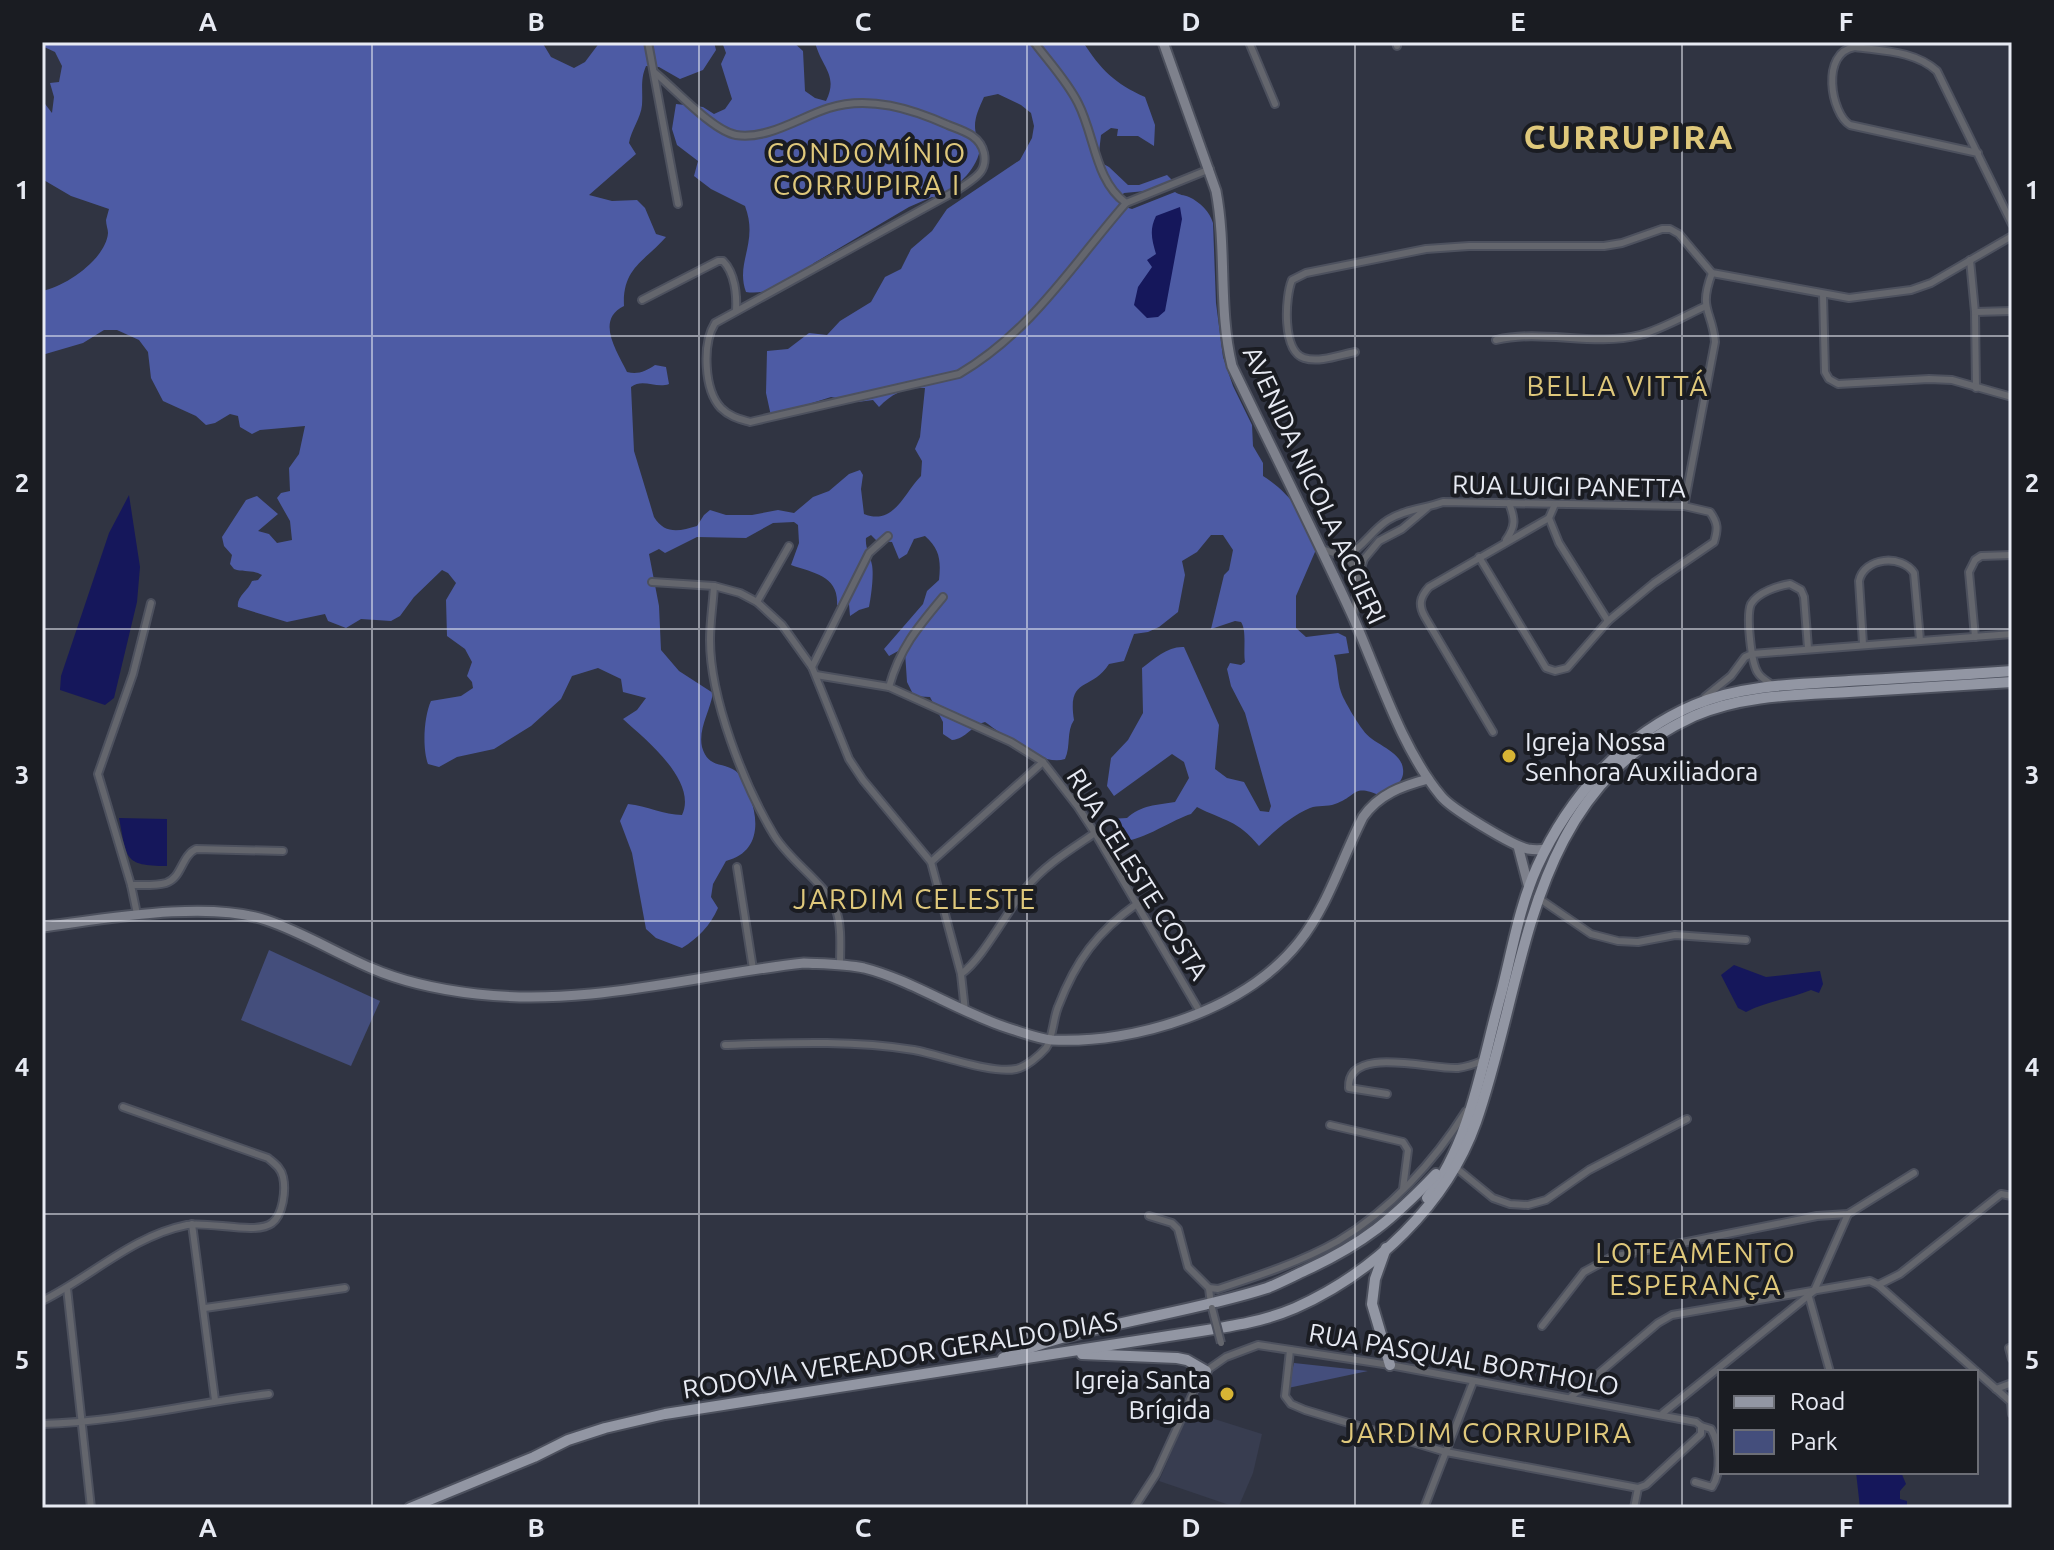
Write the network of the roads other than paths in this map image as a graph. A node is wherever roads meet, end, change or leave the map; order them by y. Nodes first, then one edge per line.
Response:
1 (648, 42) edge
2 (1034, 42) edge
3 (1163, 42) edge
4 (1249, 42) edge
5 (654, 72) junction
6 (1275, 104) dead end
7 (1978, 153) junction
8 (1210, 169) junction
9 (1126, 203) junction
10 (678, 204) dead end
11 (2012, 224) edge
12 (2012, 236) edge
13 (1970, 260) junction
14 (1712, 273) junction
15 (1823, 295) junction
16 (642, 300) dead end
17 (1704, 307) junction
18 (736, 311) junction
19 (2012, 311) edge
20 (1975, 312) junction
21 (1496, 340) dead end
22 (1355, 352) dead end
23 (1976, 388) junction
24 (2012, 397) edge
25 (1509, 503) junction
26 (1555, 504) junction
27 (1684, 506) junction
28 (1427, 508) junction
29 (1549, 518) junction
30 (888, 536) dead end
31 (1504, 541) junction
32 (789, 546) dead end
33 (1321, 548) junction
34 (2012, 555) edge
35 (1345, 557) junction
36 (1479, 557) junction
37 (1358, 577) junction
38 (652, 582) dead end
39 (714, 586) junction
40 (943, 597) dead end
41 (757, 602) junction
42 (151, 603) dead end
43 (1354, 619) junction
44 (1608, 621) junction
45 (2012, 634) edge
46 (1975, 637) junction
47 (1920, 640) junction
48 (1863, 644) junction
49 (1808, 648) junction
50 (1752, 654) junction
51 (812, 667) junction
52 (2012, 671) edge
53 (816, 675) junction
54 (2012, 682) edge
55 (889, 687) junction
56 (1775, 687) junction
57 (1696, 704) junction
58 (1493, 732) dead end
59 (1043, 762) junction
60 (1428, 779) junction
61 (1095, 833) junction
62 (1518, 846) junction
63 (1546, 849) junction
64 (283, 851) dead end
65 (931, 862) junction
66 (737, 867) dead end
67 (131, 885) junction
68 (1529, 888) junction
69 (1537, 897) junction
70 (1138, 903) junction
71 (137, 914) junction
72 (42, 927) edge
73 (1746, 940) dead end
74 (840, 965) junction
75 (753, 969) junction
76 (961, 974) junction
77 (965, 1011) junction
78 (1200, 1012) junction
79 (1049, 1040) junction
80 (725, 1045) dead end
81 (1482, 1061) junction
82 (1387, 1094) dead end
83 (1472, 1101) junction
84 (123, 1107) dead end
85 (1687, 1119) dead end
86 (1330, 1125) dead end
87 (1451, 1165) junction
88 (1914, 1173) dead end
89 (1403, 1189) junction
90 (2012, 1196) edge
91 (1848, 1214) junction
92 (1149, 1216) dead end
93 (192, 1224) junction
94 (1388, 1246) junction
95 (1878, 1285) junction
96 (67, 1288) junction
97 (345, 1288) dead end
98 (1209, 1288) junction
99 (1811, 1294) junction
100 (42, 1301) edge
101 (1211, 1305) junction
102 (205, 1308) junction
103 (1542, 1326) dead end
104 (2009, 1348) dead end
105 (1290, 1350) junction
106 (1068, 1353) junction
107 (1226, 1357) junction
108 (2012, 1359) edge
109 (990, 1363) junction
110 (1390, 1365) junction
111 (1830, 1370) edge
112 (1974, 1370) edge
113 (1206, 1371) junction
114 (1978, 1373) edge
115 (1473, 1382) junction
116 (2012, 1383) edge
117 (1996, 1389) junction
118 (269, 1394) dead end
119 (1571, 1397) junction
120 (215, 1400) junction
121 (2012, 1401) edge
122 (1663, 1413) junction
123 (2012, 1414) edge
124 (83, 1423) junction
125 (42, 1424) edge
126 (1698, 1424) junction
127 (1446, 1452) junction
128 (1695, 1482) dead end
129 (1638, 1488) junction
130 (1634, 1505) edge
131 (91, 1508) edge
132 (410, 1508) edge
133 (1134, 1508) edge
134 (1424, 1508) edge

1 - 5 street
2 - 9 street
3 - 8 street, AVENIDA NICOLA ACCIERI
4 - 6 street
5 - 10 street
5 - 18 street
7 - 7 street
7 - 11 street
8 - 9 street
8 - 33 street, AVENIDA NICOLA ACCIERI
9 - 18 street
12 - 13 street
13 - 15 street
13 - 20 street
14 - 15 street
14 - 17 street
14 - 22 street
15 - 23 street
16 - 18 street
17 - 21 street
17 - 27 street
19 - 20 street
20 - 23 street
23 - 24 street
25 - 26 street, RUA LUIGI PANETTA
25 - 28 street, RUA LUIGI PANETTA
25 - 31 street
26 - 27 street, RUA LUIGI PANETTA
26 - 29 street
27 - 44 street, RUA LUIGI PANETTA
28 - 35 street, RUA LUIGI PANETTA
28 - 37 street, RUA LUIGI PANETTA
29 - 31 street
29 - 44 street
30 - 51 street
31 - 36 street
32 - 41 street
33 - 35 street
33 - 43 street, AVENIDA NICOLA ACCIERI
34 - 46 street
35 - 37 street
36 - 44 street
36 - 58 street
37 - 43 street, RUA LUIGI PANETTA
38 - 39 street
39 - 41 street
39 - 74 street
40 - 55 street
41 - 51 street
42 - 67 street
43 - 60 street, AVENIDA NICOLA ACCIERI
45 - 46 street
46 - 47 street
47 - 48 street
47 - 48 street
48 - 49 street
49 - 50 street
49 - 50 street
50 - 56 street
50 - 57 street
51 - 53 street
52 - 56 main road, RODOVIA VEREADOR GERALDO DIAS
53 - 55 street, RUA CELESTE COSTA
53 - 65 street
54 - 69 main road, RODOVIA VEREADOR GERALDO DIAS
55 - 59 street, RUA CELESTE COSTA
56 - 57 main road, RODOVIA VEREADOR GERALDO DIAS
57 - 63 main road, RODOVIA VEREADOR GERALDO DIAS
59 - 61 street, RUA CELESTE COSTA
59 - 65 street
60 - 62 street, AVENIDA NICOLA ACCIERI
60 - 78 street
61 - 70 street, RUA CELESTE COSTA
61 - 76 street
62 - 63 street, AVENIDA NICOLA ACCIERI
62 - 68 street
63 - 68 main road, RODOVIA VEREADOR GERALDO DIAS
64 - 67 street
65 - 76 street
66 - 75 street
67 - 71 street
68 - 81 main road, RODOVIA VEREADOR GERALDO DIAS
69 - 73 street
69 - 87 main road, RODOVIA VEREADOR GERALDO DIAS
70 - 78 street, RUA CELESTE COSTA
70 - 79 street
71 - 72 street
71 - 75 street
74 - 75 street
74 - 77 street
76 - 77 street
77 - 79 street
78 - 79 street
79 - 80 street
81 - 82 street
81 - 83 main road, RODOVIA VEREADOR GERALDO DIAS
83 - 87 main road, RODOVIA VEREADOR GERALDO DIAS
83 - 89 street
84 - 93 street
85 - 87 street
86 - 89 street
87 - 94 main road, RODOVIA VEREADOR GERALDO DIAS
87 - 101 main road
88 - 91 street
89 - 98 street
90 - 95 street
91 - 99 street
91 - 103 street
92 - 98 street
93 - 96 street
93 - 102 street
94 - 106 main road, RODOVIA VEREADOR GERALDO DIAS
94 - 110 main road
95 - 99 street
95 - 112 street
96 - 100 street
96 - 124 street
97 - 102 street
98 - 101 street
99 - 111 street
99 - 119 street
99 - 122 street
101 - 107 street, bridge
101 - 109 main road
102 - 120 street
104 - 108 street
105 - 107 street, RUA PASQUAL BORTHOLO
105 - 110 street, RUA PASQUAL BORTHOLO
105 - 127 street
106 - 109 main road, RODOVIA VEREADOR GERALDO DIAS
106 - 113 main road
107 - 113 street, RUA PASQUAL BORTHOLO
109 - 132 main road, RODOVIA VEREADOR GERALDO DIAS
110 - 115 street, RUA PASQUAL BORTHOLO
113 - 133 street
114 - 117 street
115 - 119 street, RUA PASQUAL BORTHOLO
115 - 127 street
116 - 117 street
117 - 121 street
118 - 120 street
119 - 122 street, RUA PASQUAL BORTHOLO
120 - 124 street
121 - 123 street
122 - 126 street, RUA PASQUAL BORTHOLO
124 - 125 street
124 - 131 street
126 - 128 street
126 - 129 street
127 - 129 street
127 - 134 street
129 - 130 street

